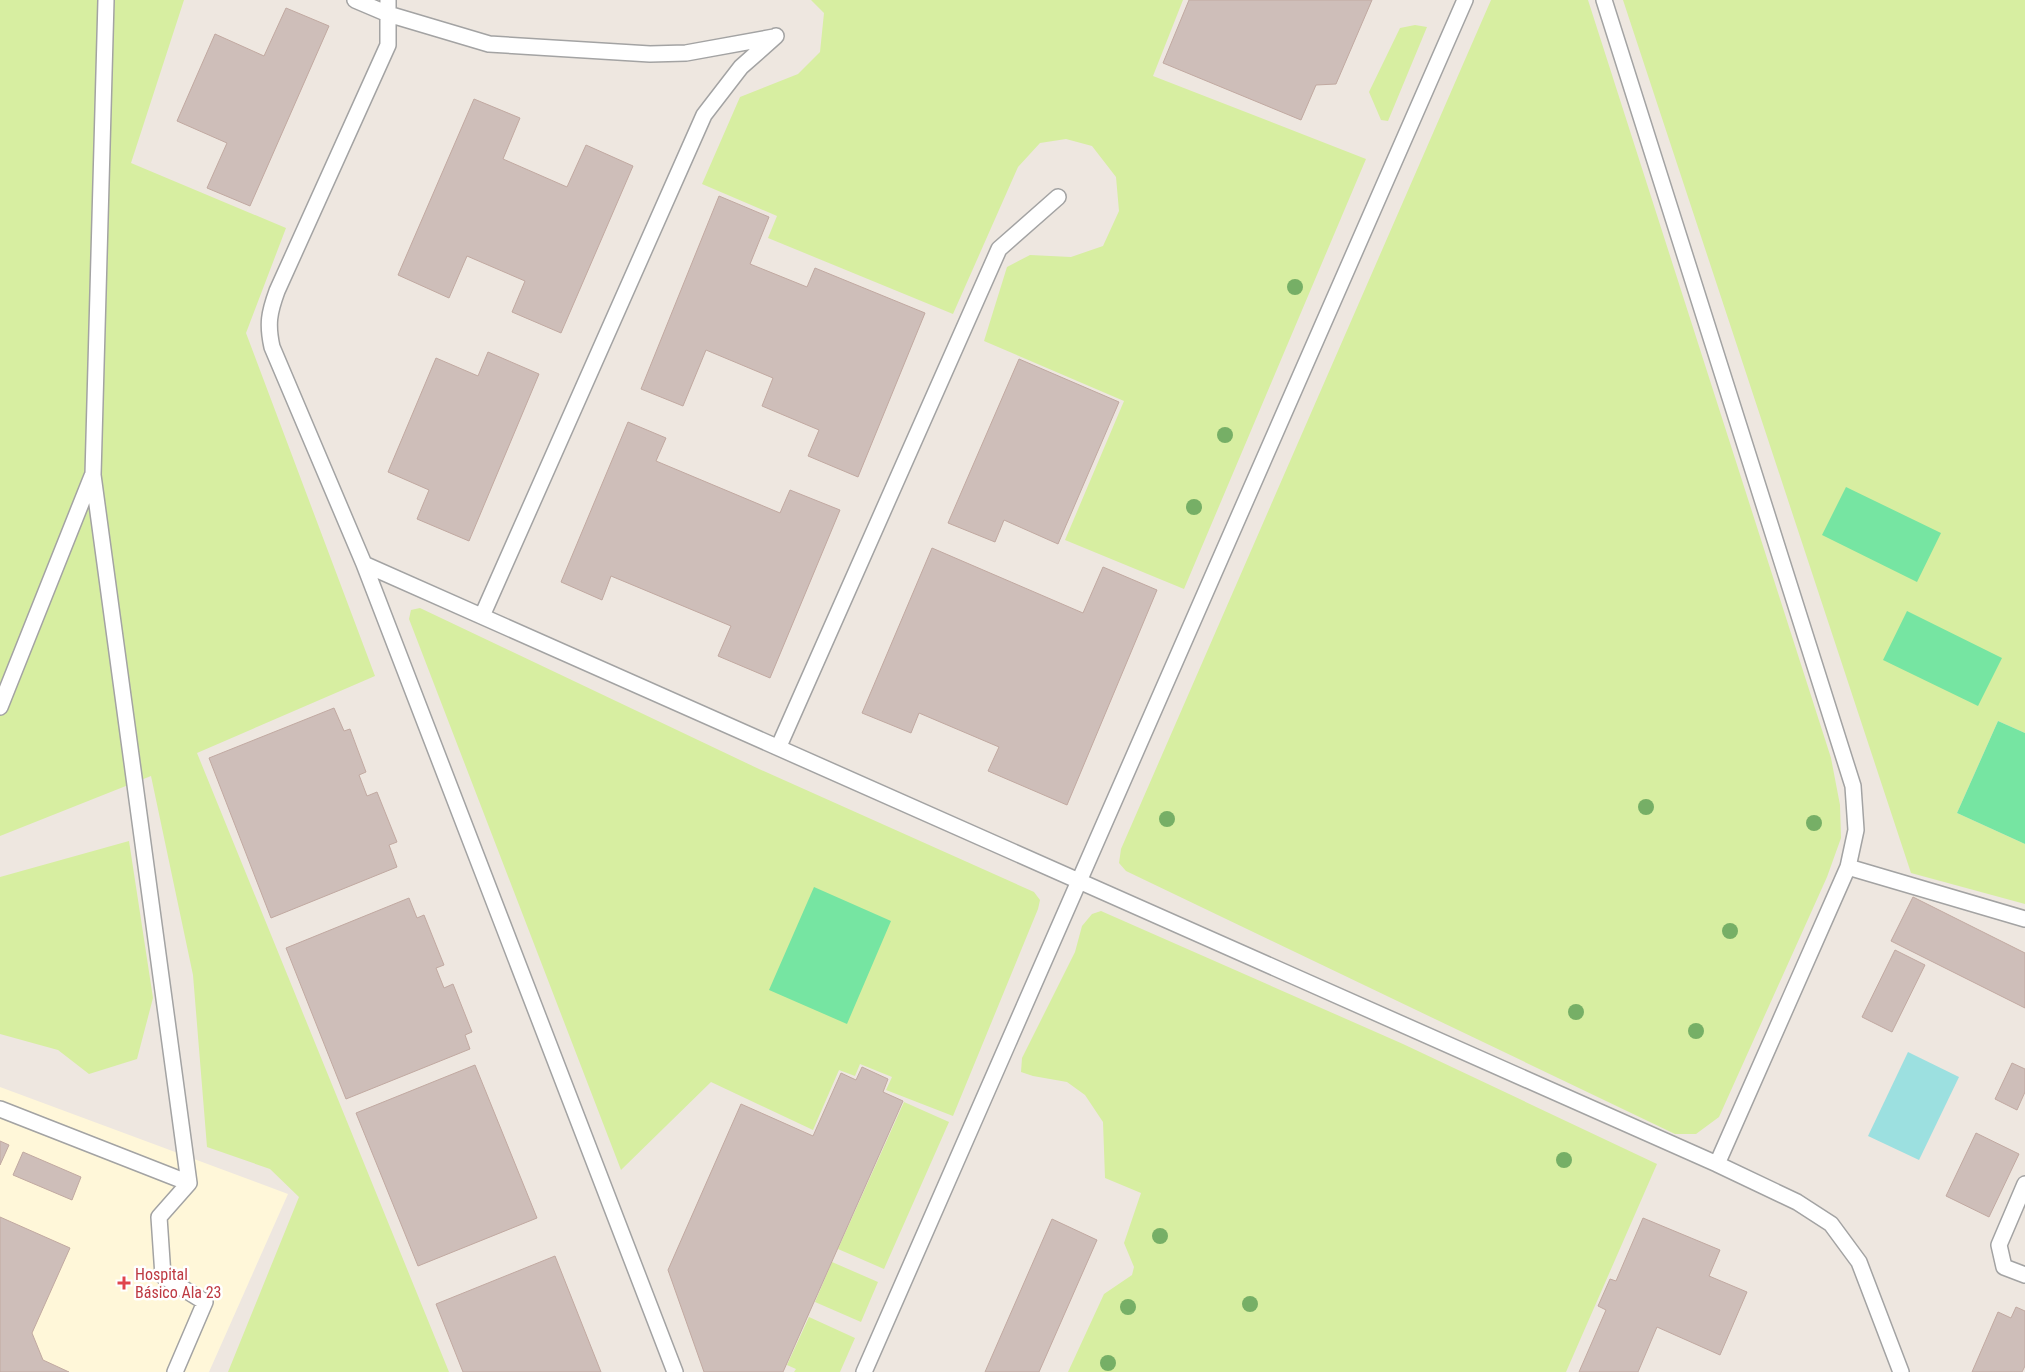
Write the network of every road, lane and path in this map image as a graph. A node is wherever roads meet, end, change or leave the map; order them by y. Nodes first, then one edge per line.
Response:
1 (106, 0) edge
2 (356, 0) edge
3 (1465, 0) edge
4 (1604, 0) edge
5 (388, 7) edge
6 (1058, 197) dead end
7 (93, 475) junction
8 (364, 564) junction
9 (482, 616) junction
10 (0, 707) edge
11 (779, 746) junction
12 (1848, 867) junction
13 (1081, 880) junction
14 (2025, 920) edge
15 (0, 1109) edge
16 (1717, 1164) junction
17 (189, 1183) junction
18 (2025, 1184) edge
19 (2025, 1275) edge
20 (175, 1372) edge
21 (675, 1372) edge
22 (864, 1372) edge
23 (1901, 1372) edge

1 - 7 lane
2 - 5 lane
3 - 13 lane
4 - 12 lane
5 - 8 lane
5 - 9 lane
6 - 11 lane
7 - 10 lane
7 - 17 lane
8 - 9 lane
8 - 21 lane
9 - 11 lane
11 - 13 lane
12 - 14 lane
12 - 16 lane
13 - 16 lane
13 - 22 lane
15 - 17 lane
16 - 23 lane
17 - 20 lane
18 - 19 lane

